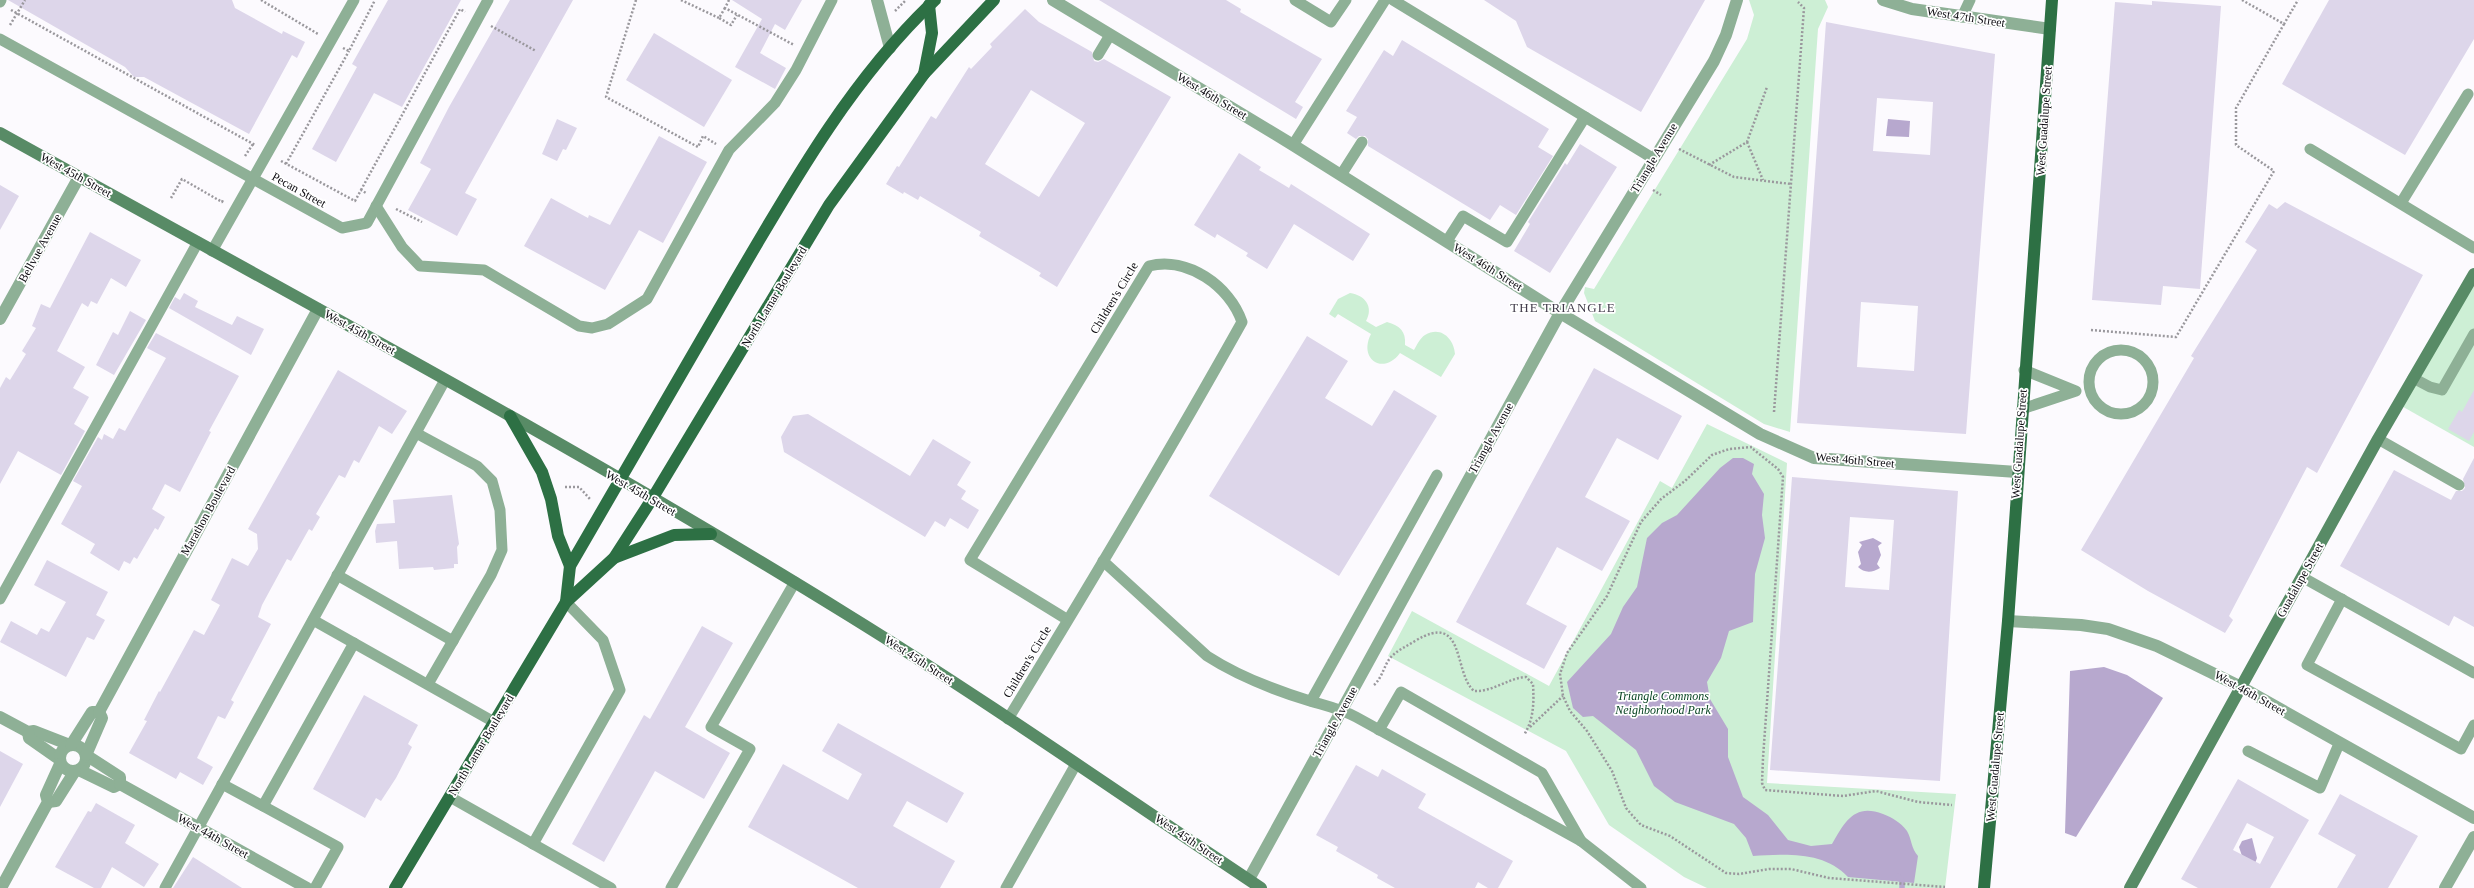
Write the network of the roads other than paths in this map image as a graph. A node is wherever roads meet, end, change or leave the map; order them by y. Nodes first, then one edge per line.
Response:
1 (354, 0) edge
2 (488, 0) edge
3 (832, 0) edge
4 (877, 0) edge
5 (994, 0) edge
6 (1052, 0) edge
7 (1295, 0) edge
8 (1346, 0) edge
9 (1385, 0) edge
10 (1393, 0) edge
11 (1737, 0) edge
12 (1883, 0) edge
13 (1970, 0) edge
14 (2052, 0) edge
15 (930, 2) edge
16 (1962, 17) junction
17 (2050, 29) junction
18 (1110, 35) junction
19 (0, 39) edge
20 (890, 48) junction
21 (1098, 55) dead end
22 (924, 74) junction
23 (2468, 94) dead end
24 (1585, 116) junction
25 (0, 133) edge
26 (1362, 142) dead end
27 (1293, 145) junction
28 (2310, 149) dead end
29 (1654, 159) junction
30 (1340, 175) junction
31 (79, 177) junction
32 (253, 179) junction
33 (2401, 204) junction
34 (376, 206) junction
35 (1447, 241) junction
36 (198, 242) junction
37 (2474, 248) edge
38 (212, 250) junction
39 (2474, 274) edge
40 (318, 309) junction
41 (1560, 313) junction
42 (0, 319) edge
43 (2474, 334) edge
44 (2024, 370) junction
45 (2413, 378) junction
46 (446, 380) junction
47 (2076, 391) junction
48 (2089, 392) junction
49 (2022, 409) junction
50 (510, 416) junction
51 (416, 433) junction
52 (2378, 439) junction
53 (2017, 472) junction
54 (1436, 475) dead end
55 (620, 480) junction
56 (2459, 485) dead end
57 (652, 499) junction
58 (711, 534) junction
59 (614, 558) junction
60 (1103, 561) junction
61 (570, 566) junction
62 (337, 575) junction
63 (2302, 576) junction
64 (795, 582) junction
65 (0, 599) edge
66 (2342, 599) junction
67 (566, 602) junction
68 (313, 620) junction
69 (1068, 620) junction
70 (2008, 621) junction
71 (453, 641) junction
72 (354, 643) junction
73 (2474, 673) edge
74 (428, 684) junction
75 (2241, 687) junction
76 (1311, 701) junction
77 (1342, 709) junction
78 (98, 712) junction
79 (0, 717) edge
80 (1008, 719) junction
81 (494, 722) junction
82 (2474, 725) edge
83 (1379, 730) junction
84 (28, 732) junction
85 (2339, 744) junction
86 (70, 745) junction
87 (2248, 751) dead end
88 (86, 755) junction
89 (60, 761) junction
90 (1076, 764) junction
91 (77, 771) junction
92 (120, 784) junction
93 (222, 784) junction
94 (450, 797) junction
95 (48, 802) junction
96 (263, 806) junction
97 (2474, 818) edge
98 (198, 827) junction
99 (2474, 837) edge
100 (1581, 840) junction
101 (533, 844) junction
102 (1249, 880) junction
103 (1, 888) edge
104 (165, 888) edge
105 (307, 888) edge
106 (315, 888) edge
107 (395, 888) edge
108 (611, 888) edge
109 (671, 888) edge
110 (1006, 888) edge
111 (1261, 888) edge
112 (1641, 888) edge
113 (1984, 888) edge
114 (2130, 888) edge
115 (2445, 888) edge

1 - 32 lane
2 - 34 lane, Pecan Street
3 - 34 lane
4 - 20 street
5 - 22 main road, North Lamar Boulevard
6 - 18 street, West 46th Street
7 - 8 lane
9 - 27 lane
10 - 24 lane
11 - 29 street, Triangle Avenue
12 - 16 street, West 47th Street
13 - 16 lane
14 - 17 main road, West Guadalupe Street
15 - 20 main road, North Lamar Boulevard
15 - 22 main road
16 - 17 street, West 47th Street
17 - 44 main road, West Guadalupe Street
18 - 21 lane
18 - 27 street, West 46th Street
19 - 32 lane, Pecan Street
20 - 55 main road, North Lamar Boulevard
22 - 57 main road, North Lamar Boulevard
23 - 33 lane
24 - 29 lane
24 - 35 lane
25 - 31 main road, West 45th Street
26 - 30 lane
27 - 30 street, West 46th Street
28 - 33 lane
29 - 41 street, Triangle Avenue
30 - 35 street, West 46th Street
31 - 36 main road, West 45th Street
31 - 42 street, Bellvue Avenue
32 - 34 lane, Pecan Street
32 - 38 lane
33 - 37 lane
35 - 41 street, West 46th Street
36 - 38 main road, West 45th Street
36 - 65 lane
38 - 40 main road, West 45th Street
39 - 45 main road, Guadalupe Street
40 - 46 main road, West 45th Street
40 - 78 street, Marathon Boulevard
41 - 53 street, West 46th Street
41 - 77 street, Triangle Avenue
43 - 45 lane
44 - 47 lane
44 - 49 main road, West Guadalupe Street
45 - 52 main road, Guadalupe Street
46 - 50 main road, West 45th Street
46 - 51 lane
47 - 48 lane
47 - 49 lane
48 - 48 lane
49 - 53 main road, West Guadalupe Street
50 - 55 main road, West 45th Street
50 - 61 main road
51 - 62 lane
51 - 71 lane
52 - 56 lane
52 - 63 main road, Guadalupe Street
53 - 70 main road, West Guadalupe Street
54 - 76 lane
55 - 57 main road, West 45th Street
55 - 61 main road, North Lamar Boulevard
57 - 58 main road, West 45th Street
57 - 59 main road, North Lamar Boulevard
58 - 59 main road
58 - 64 main road, West 45th Street
59 - 67 main road, North Lamar Boulevard
60 - 69 lane, Children's Circle
60 - 69 lane, Children's Circle
60 - 76 lane
61 - 67 main road, North Lamar Boulevard
62 - 68 lane
62 - 71 lane
63 - 66 lane
63 - 75 main road, Guadalupe Street
64 - 80 main road, West 45th Street
64 - 109 lane
66 - 73 lane
66 - 82 lane
67 - 81 main road, North Lamar Boulevard
67 - 101 lane
68 - 72 lane
68 - 93 lane
69 - 80 lane, Children's Circle
70 - 75 street, West 46th Street
70 - 113 main road, West Guadalupe Street
71 - 74 lane
72 - 74 lane
72 - 96 lane
74 - 81 lane
75 - 85 street, West 46th Street
75 - 114 main road, Guadalupe Street
76 - 77 lane
77 - 83 lane
77 - 102 street, Triangle Avenue
78 - 86 street, Marathon Boulevard
78 - 88 street, Marathon Boulevard
79 - 84 street
80 - 90 main road, West 45th Street
81 - 94 main road, North Lamar Boulevard
83 - 100 lane
83 - 100 lane
84 - 86 street
84 - 89 street
85 - 87 lane
85 - 97 street, West 46th Street
86 - 88 street
86 - 89 street
88 - 91 street
88 - 92 street, West 44th Street
89 - 91 street
89 - 95 street
90 - 102 main road, West 45th Street
90 - 110 lane
91 - 92 street, West 44th Street
91 - 95 street
92 - 98 street, West 44th Street
93 - 96 lane
93 - 98 lane
94 - 101 lane
94 - 107 main road, North Lamar Boulevard
95 - 103 street
96 - 106 lane
98 - 104 lane
98 - 105 street, West 44th Street
99 - 115 street
100 - 112 lane
101 - 108 lane
102 - 111 main road, West 45th Street

